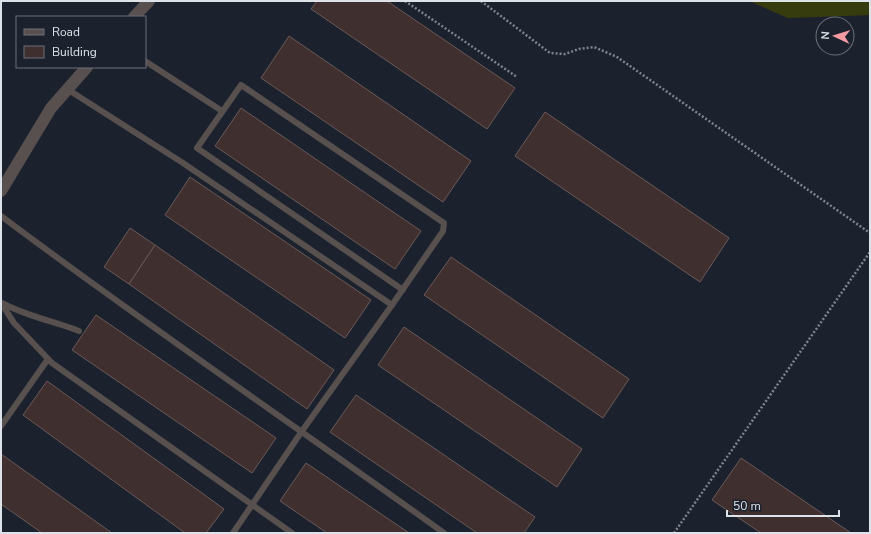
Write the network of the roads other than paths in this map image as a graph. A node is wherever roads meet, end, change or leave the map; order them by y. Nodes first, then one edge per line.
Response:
1 (149, 1) edge
2 (135, 16) edge
3 (146, 62) edge
4 (86, 68) edge
5 (67, 89) junction
6 (222, 111) junction
7 (1, 191) edge
8 (1, 216) edge
9 (403, 290) junction
10 (1, 303) edge
11 (392, 305) junction
12 (79, 331) dead end
13 (48, 359) junction
14 (1, 426) edge
15 (302, 431) junction
16 (252, 506) junction
17 (233, 533) edge
18 (292, 533) edge
19 (444, 533) edge

1 - 2 street
3 - 6 lane
4 - 5 street
5 - 7 street
5 - 11 lane
6 - 9 lane
6 - 9 lane
8 - 15 lane
9 - 11 lane
10 - 12 lane
10 - 13 lane
11 - 15 lane
13 - 14 lane
13 - 16 lane
15 - 16 lane
15 - 19 lane
16 - 17 lane
16 - 18 lane

